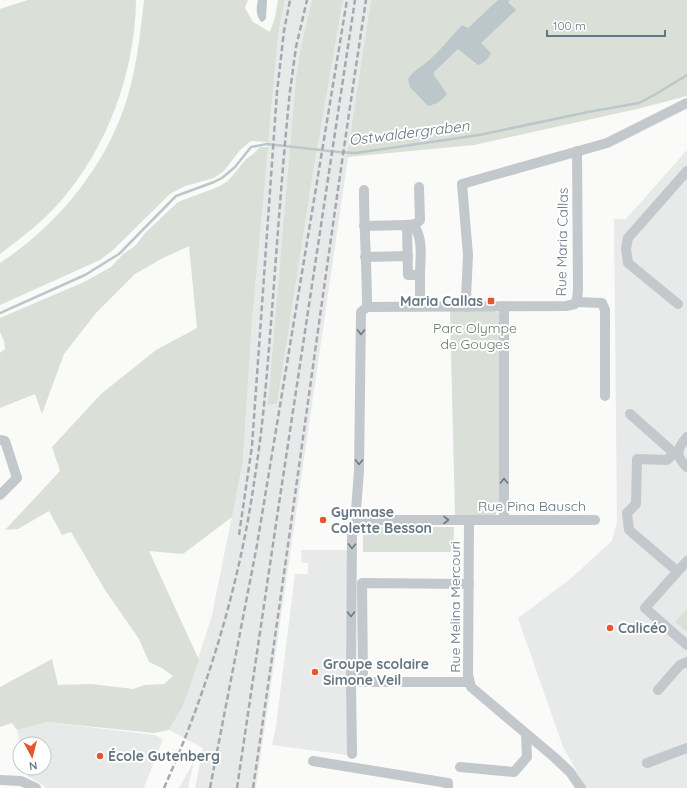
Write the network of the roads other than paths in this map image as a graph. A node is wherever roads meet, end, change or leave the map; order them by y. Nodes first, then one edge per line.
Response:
1 (687, 103) edge
2 (577, 151) junction
3 (687, 170) edge
4 (418, 187) dead end
5 (364, 190) dead end
6 (410, 225) junction
7 (364, 226) junction
8 (420, 248) junction
9 (408, 252) junction
10 (365, 257) junction
11 (420, 275) junction
12 (424, 301) junction
13 (576, 302) junction
14 (678, 304) dead end
15 (504, 306) junction
16 (366, 307) junction
17 (467, 307) junction
18 (605, 396) dead end
19 (630, 414) dead end
20 (687, 437) edge
21 (0, 440) edge
22 (676, 453) junction
23 (687, 467) edge
24 (0, 494) edge
25 (359, 518) junction
26 (469, 520) junction
27 (504, 520) junction
28 (595, 520) dead end
29 (687, 561) edge
30 (677, 571) junction
31 (469, 584) junction
32 (687, 645) edge
33 (687, 662) edge
34 (351, 682) junction
35 (364, 682) junction
36 (469, 682) junction
37 (658, 690) dead end
38 (526, 734) junction
39 (687, 748) edge
40 (352, 754) dead end
41 (313, 761) dead end
42 (647, 763) dead end
43 (460, 767) dead end
44 (0, 780) edge
45 (448, 786) edge
46 (36, 788) edge
47 (581, 788) edge

1 - 2 street
2 - 13 street, Rue Maria Callas
2 - 17 street
3 - 14 street
4 - 6 street
5 - 7 street
6 - 7 street
6 - 8 street
6 - 9 street
7 - 10 street
8 - 9 street
8 - 11 street
9 - 10 street
9 - 11 street
10 - 16 street
11 - 12 street
12 - 16 street, Rue Maria Callas
12 - 17 street, Rue Maria Callas
13 - 15 street, Rue Maria Callas
13 - 18 street
15 - 17 street, Rue Maria Callas
27 -> 15 street
16 -> 25 street
19 - 22 street
20 - 22 street
21 - 24 street
22 - 23 street
22 - 30 street
25 -> 26 street
25 -> 34 street
26 - 27 street, Rue Pina Bausch
26 - 31 street, Rue Melina Mercouri
27 - 28 street, Rue Pina Bausch
29 - 30 street
30 - 32 street
31 - 35 street
31 - 36 street, Rue Melina Mercouri
33 - 37 street
34 - 35 street
34 - 40 street
35 - 36 street
36 - 38 street, Rue Melina Mercouri
38 - 43 street
38 - 47 street, Rue Melina Mercouri
39 - 42 street
41 - 45 street
44 - 46 street

